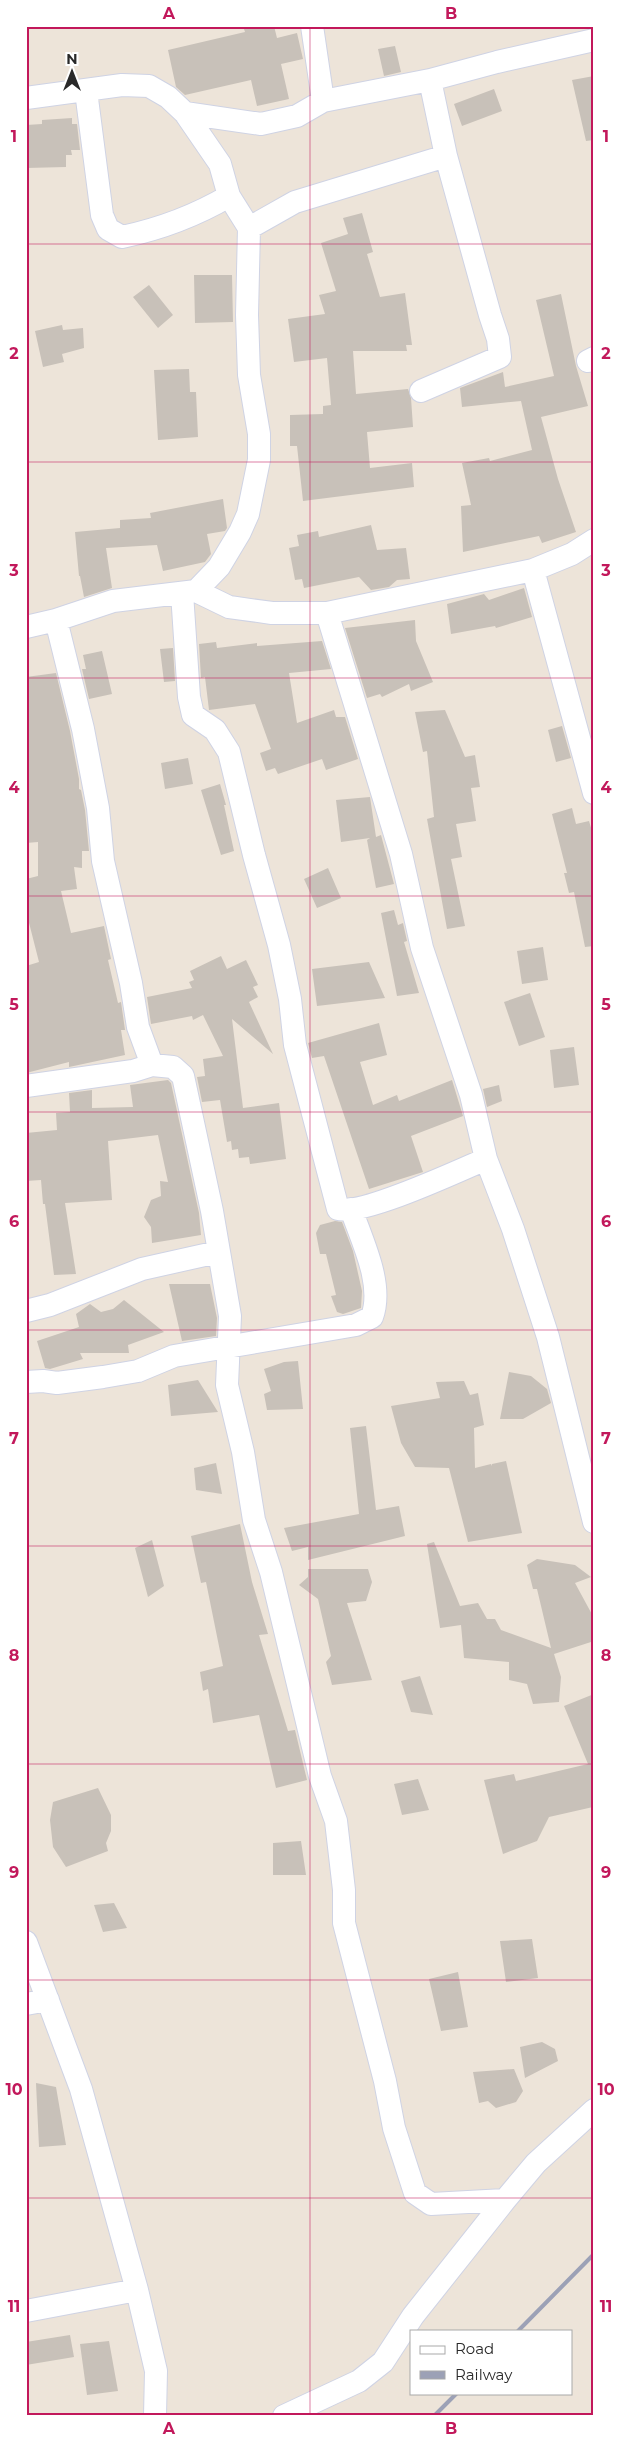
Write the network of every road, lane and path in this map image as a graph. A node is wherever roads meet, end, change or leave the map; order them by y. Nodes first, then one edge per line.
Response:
1 (312, 26) edge
2 (594, 40) edge
3 (430, 80) junction
4 (86, 91) junction
5 (26, 98) edge
6 (323, 101) junction
7 (185, 113) junction
8 (446, 156) junction
9 (229, 196) junction
10 (249, 228) junction
11 (421, 391) dead end
12 (594, 540) edge
13 (533, 570) junction
14 (189, 592) junction
15 (326, 613) junction
16 (56, 620) junction
17 (26, 627) edge
18 (594, 793) edge
19 (152, 1065) junction
20 (26, 1086) edge
21 (486, 1160) junction
22 (351, 1209) junction
23 (218, 1252) junction
24 (26, 1311) edge
25 (229, 1346) junction
26 (26, 1382) edge
27 (594, 1522) edge
28 (26, 1942) edge
29 (37, 2002) edge
30 (594, 2110) edge
31 (504, 2200) junction
32 (137, 2290) junction
33 (26, 2311) edge
34 (155, 2416) edge
35 (284, 2416) edge

1 - 6 street
2 - 3 street
3 - 6 street
3 - 8 street
4 - 5 street
4 - 7 street
4 - 9 street
6 - 7 street
7 - 9 street
8 - 10 street
8 - 11 street
9 - 10 street
10 - 14 street
12 - 13 street
13 - 15 street
13 - 18 street
14 - 15 street
14 - 16 street
14 - 22 street
15 - 21 street
16 - 17 street
16 - 19 street
19 - 20 street
19 - 23 street
21 - 22 street
21 - 27 street
22 - 25 street
23 - 24 street
23 - 25 street
25 - 26 street
25 - 31 street
28 - 29 street
29 - 32 street
30 - 31 street
31 - 35 street
32 - 33 street
32 - 34 street

